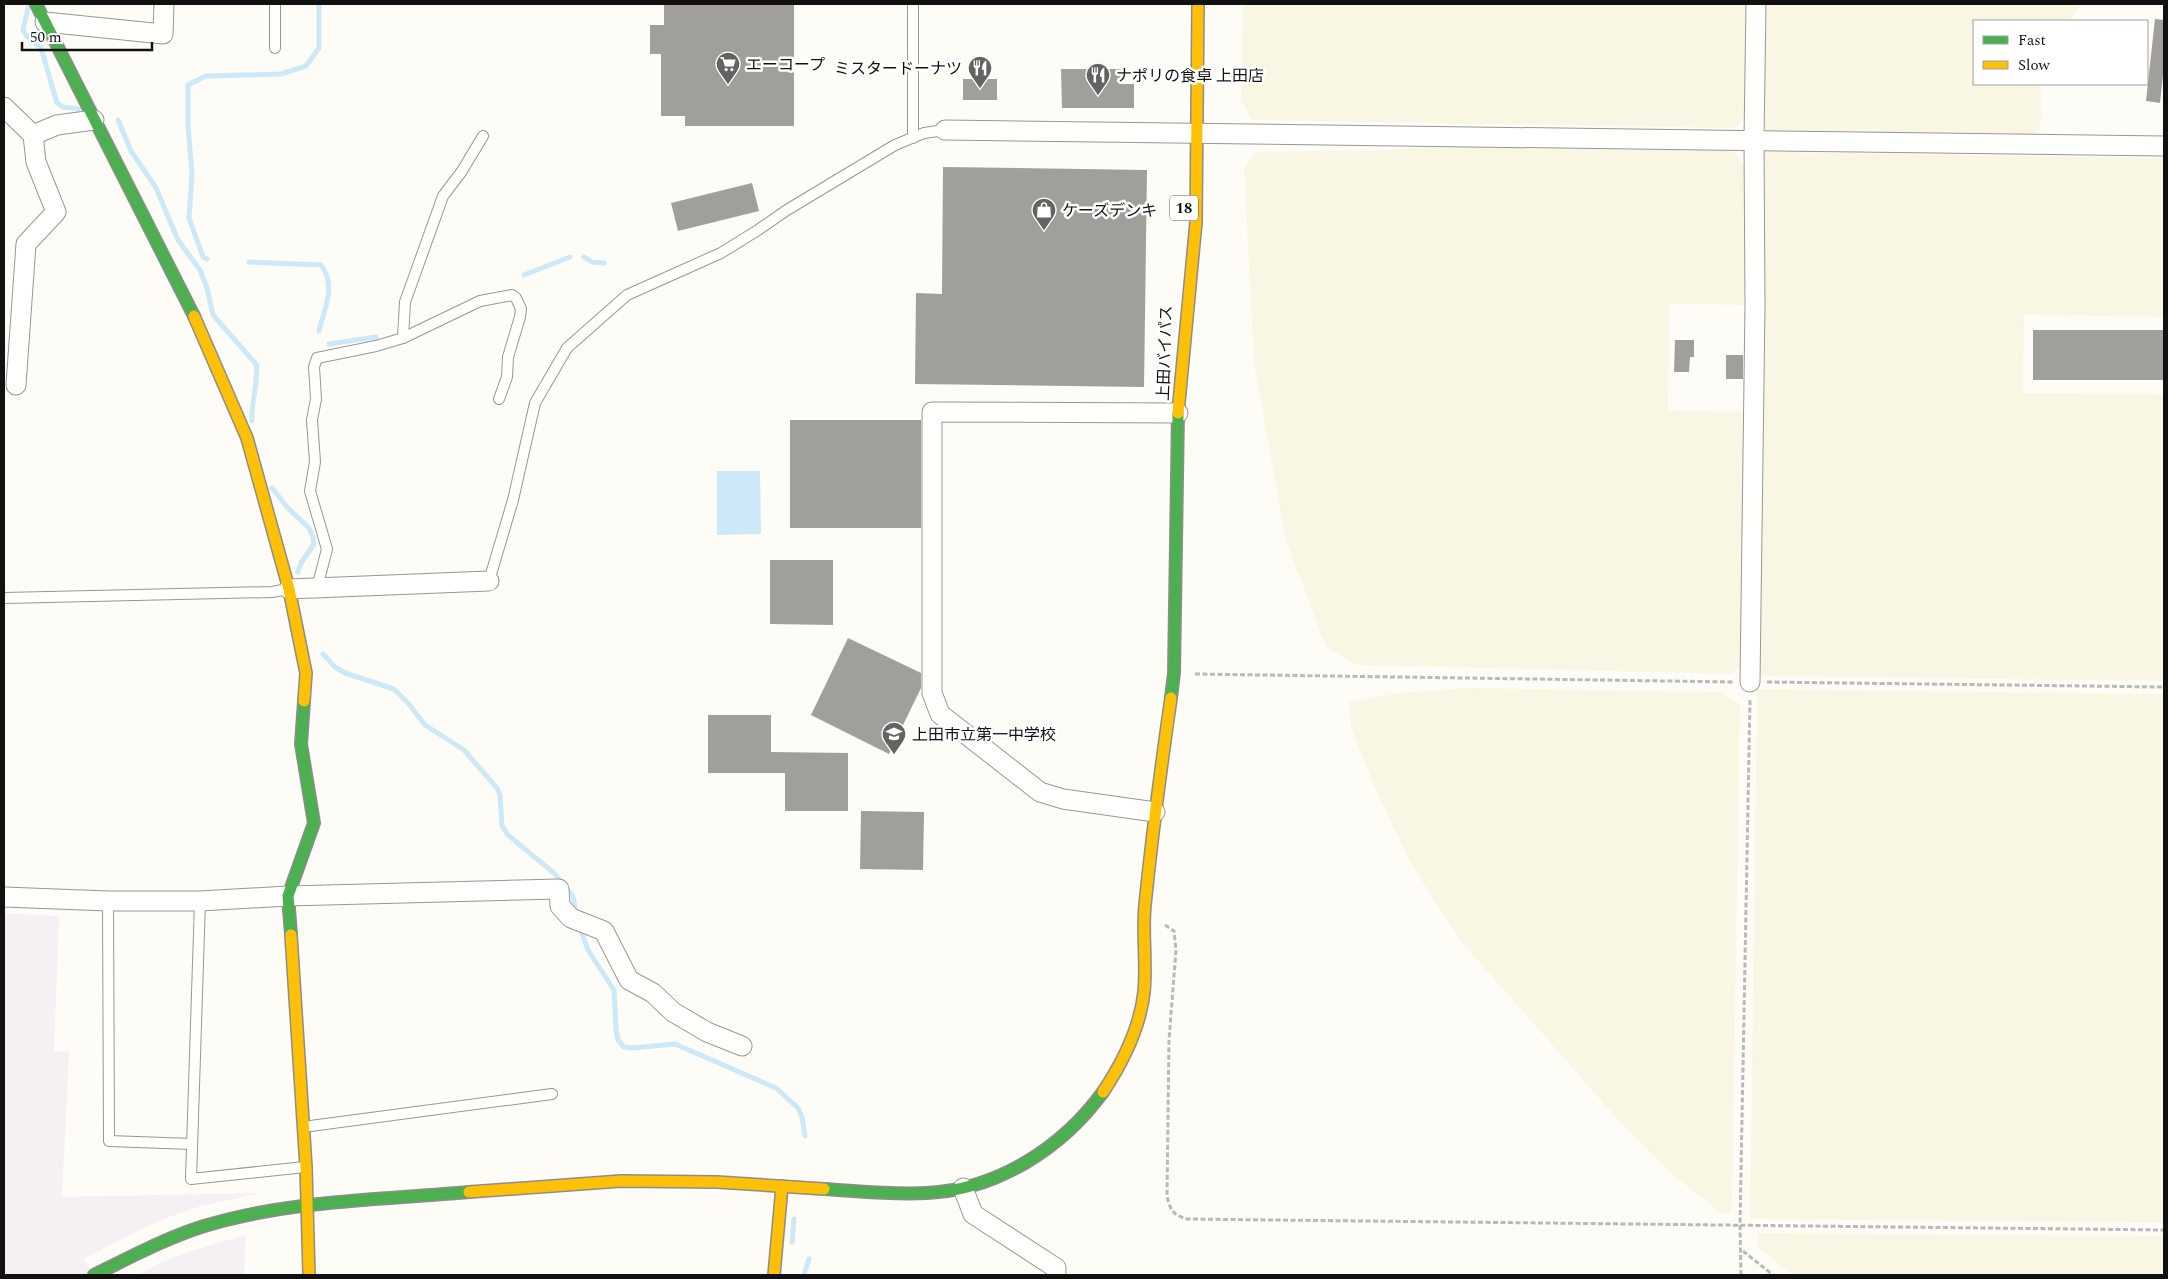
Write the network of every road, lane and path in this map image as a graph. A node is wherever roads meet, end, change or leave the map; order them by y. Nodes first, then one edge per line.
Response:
1 (36, 4) edge
2 (164, 4) edge
3 (275, 4) edge
4 (914, 4) edge
5 (1198, 4) edge
6 (1756, 4) edge
7 (45, 22) junction
8 (275, 48) dead end
9 (4, 107) edge
10 (94, 120) junction
11 (945, 130) joint
12 (1187, 133) junction
13 (33, 135) junction
14 (483, 136) dead end
15 (913, 138) junction
16 (1754, 139) junction
17 (2164, 146) edge
18 (1184, 209) dead end
19 (403, 338) junction
20 (16, 385) dead end
21 (499, 399) dead end
22 (1178, 413) junction
23 (489, 581) joint
24 (317, 588) junction
25 (289, 589) junction
26 (4, 598) edge
27 (1174, 673) junction
28 (1750, 682) junction
29 (2164, 688) edge
30 (1155, 812) junction
31 (288, 896) junction
32 (4, 897) edge
33 (108, 901) junction
34 (200, 901) junction
35 (1144, 914) junction
36 (742, 1046) dead end
37 (552, 1094) dead end
38 (303, 1127) junction
39 (192, 1144) junction
40 (306, 1167) junction
41 (782, 1186) junction
42 (963, 1188) junction
43 (307, 1206) junction
44 (1740, 1225) junction
45 (2164, 1230) edge
46 (1742, 1251) junction
47 (94, 1275) edge
48 (309, 1275) edge
49 (774, 1275) edge
50 (1056, 1275) edge
51 (1742, 1275) edge
52 (1773, 1275) edge

1 - 7 main road
2 - 7 street
3 - 8 lane
4 - 15 lane
5 - 12 main road, 上田バイパス / 18
6 - 16 street
7 - 10 main road
9 - 13 street
10 - 13 street
10 - 25 main road
11 - 12 street
11 - 15 lane
12 - 16 street
12 - 22 main road, 上田バイパス / 18
13 - 20 street
14 - 19 lane
15 - 23 lane
16 - 17 street
16 - 28 street
18 - 22 main road, 上田バイパス / 18
19 - 21 lane
19 - 24 lane
22 - 27 main road
22 - 30 street
23 - 24 street
24 - 25 street
25 - 26 lane
25 - 31 main road
27 - 28 path
27 - 30 main road
28 - 29 path
28 - 44 path
30 - 35 main road
31 - 34 street
31 - 36 street
31 - 38 main road
32 - 33 street
33 - 34 street
33 - 39 lane
34 - 39 lane
35 - 42 main road
35 - 44 path
37 - 38 lane
38 - 40 main road
39 - 40 lane
40 - 43 main road
41 - 42 main road
41 - 43 main road
41 - 49 main road
42 - 50 street
43 - 47 main road
43 - 48 main road
44 - 45 path
44 - 46 path
46 - 51 path
46 - 52 path

